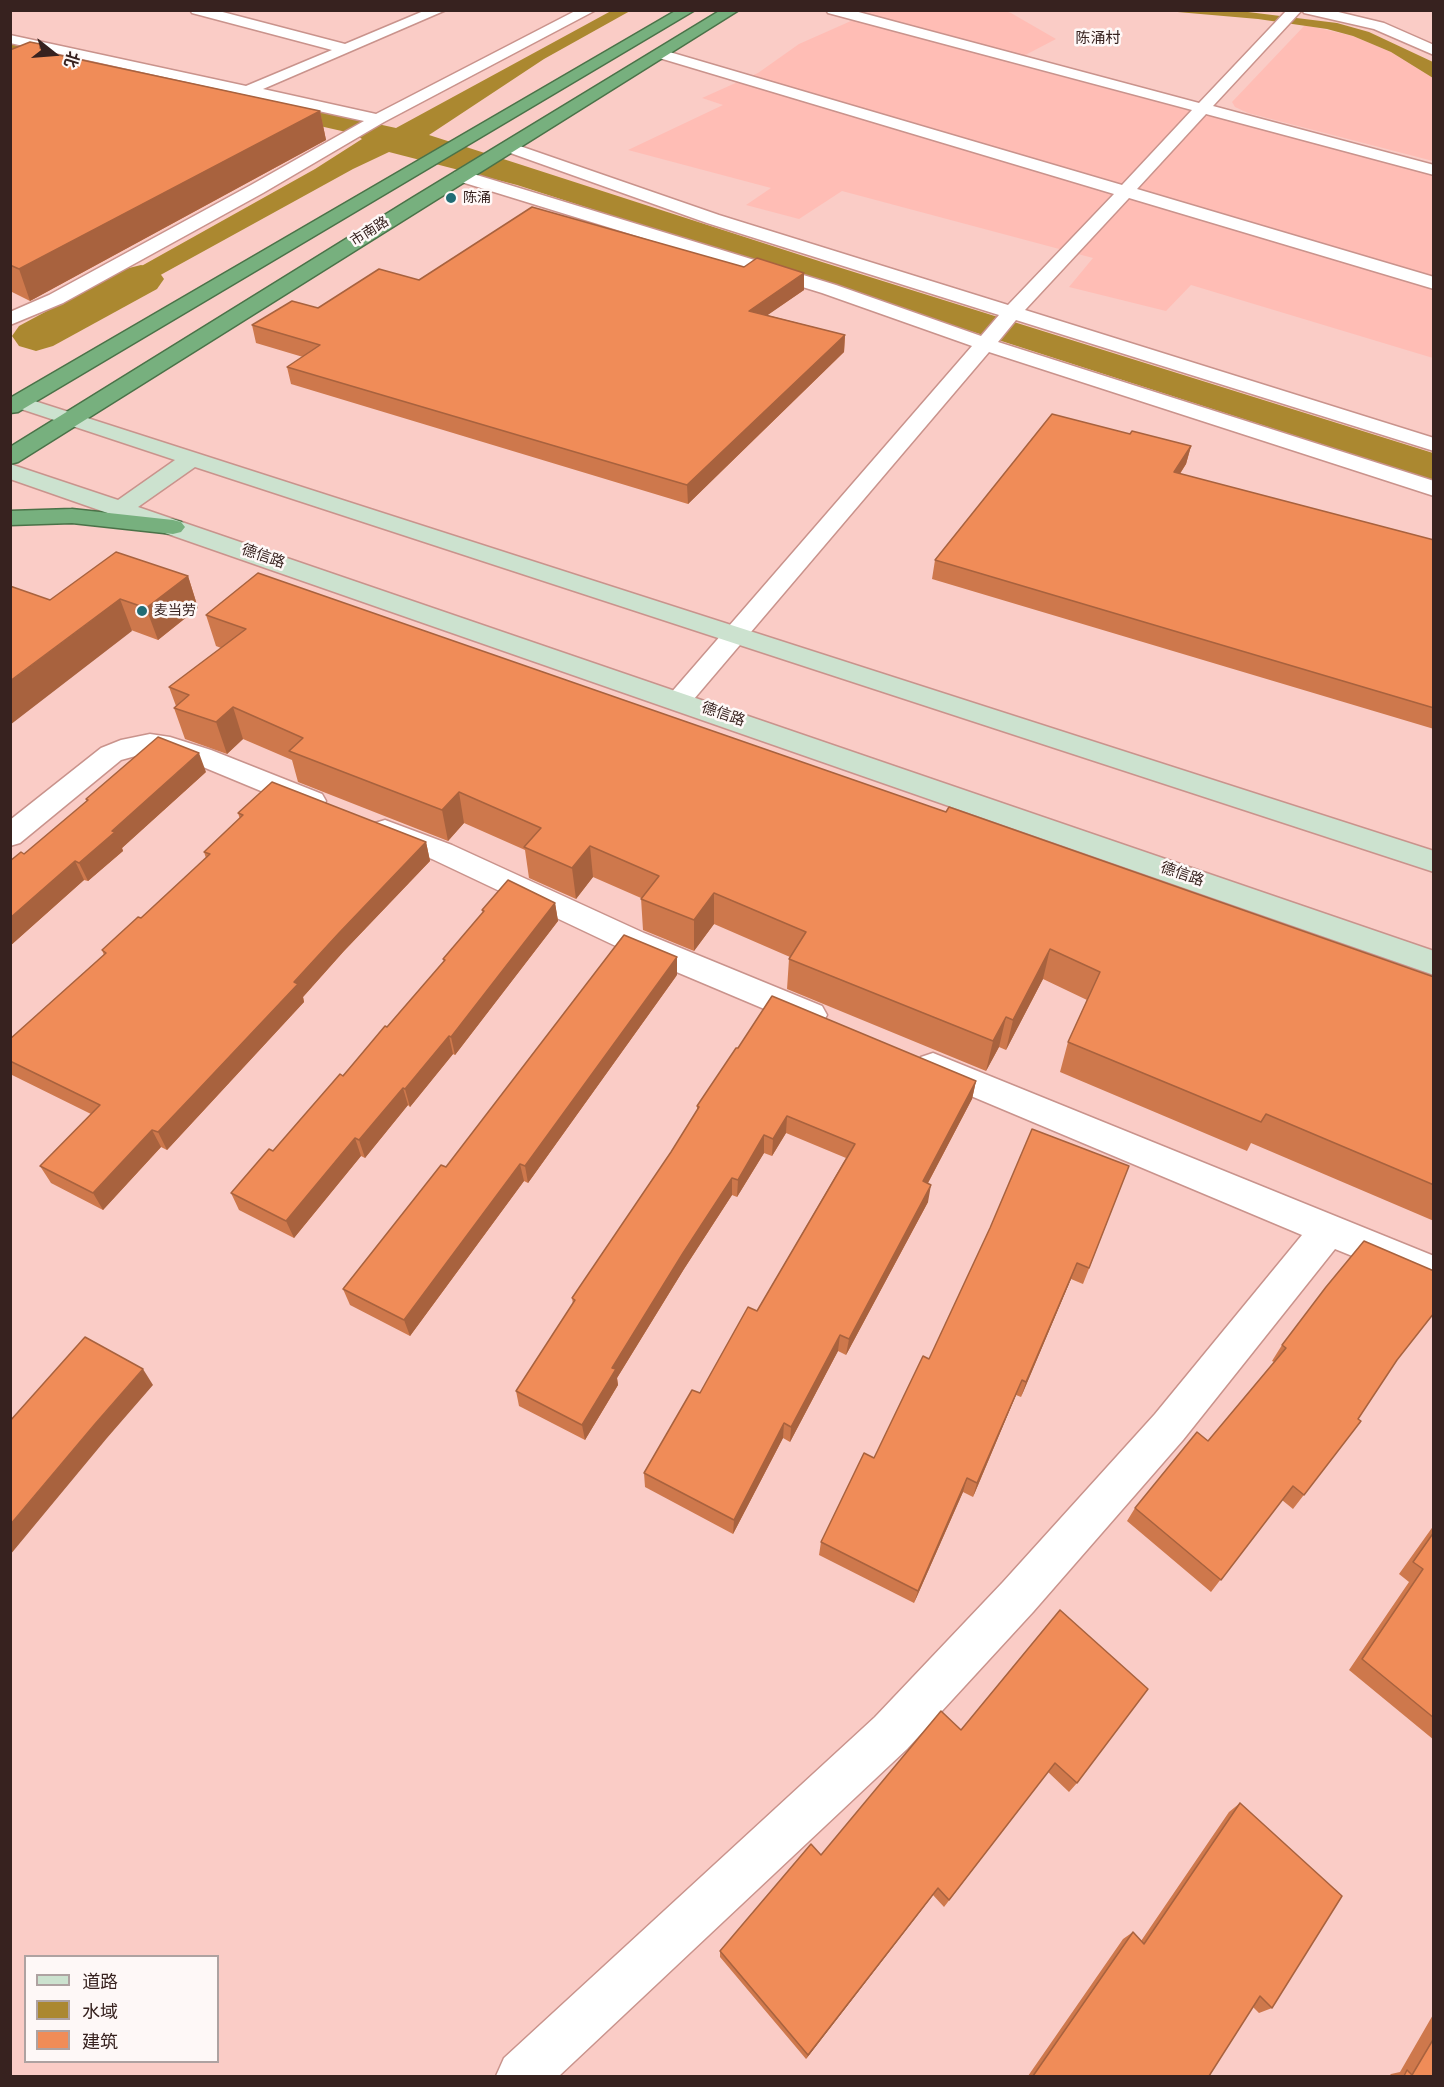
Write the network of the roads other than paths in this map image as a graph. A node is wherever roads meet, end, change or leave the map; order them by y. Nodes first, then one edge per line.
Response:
1 (197, 10) edge
2 (439, 10) edge
3 (589, 10) edge
4 (688, 10) edge
5 (732, 10) edge
6 (833, 10) edge
7 (1309, 10) edge
8 (1294, 11) edge
9 (10, 39) edge
10 (347, 49) junction
11 (1434, 51) edge
12 (662, 54) junction
13 (249, 90) junction
14 (1201, 108) junction
15 (375, 121) junction
16 (323, 132) dead end
17 (349, 136) junction
18 (505, 149) junction
19 (1434, 170) edge
20 (463, 175) junction
21 (1124, 191) junction
22 (1434, 283) edge
23 (1009, 315) junction
24 (10, 319) edge
25 (987, 342) junction
26 (15, 404) edge
27 (72, 419) junction
28 (1434, 445) edge
29 (10, 457) edge
30 (193, 458) junction
31 (10, 471) edge
32 (1434, 489) edge
33 (121, 509) junction
34 (10, 518) edge
35 (173, 527) junction
36 (736, 634) junction
37 (679, 700) junction
38 (10, 836) edge
39 (1434, 862) edge
40 (1434, 963) edge
41 (832, 1024) edge
42 (909, 1056) edge
43 (1328, 1230) junction
44 (1434, 1273) edge
45 (530, 2073) edge

1 - 10 street
2 - 10 street
3 - 15 street
4 - 26 highway, 市南路
5 - 12 highway, 市南路
6 - 14 street
7 - 11 street
8 - 14 street
9 - 13 street
10 - 13 street
12 - 18 highway, 市南路
12 - 21 street
13 - 15 street
14 - 19 street
14 - 21 street
15 - 17 street
16 - 17 street
17 - 24 street
18 - 20 highway, 市南路
18 - 23 street
20 - 25 street
20 - 27 highway, 市南路
21 - 22 street
21 - 23 street
23 - 25 street
23 - 28 street
25 - 32 street
25 - 36 street
26 - 27 main road
27 - 29 highway, 市南路
27 - 30 main road
30 - 33 main road
30 - 36 main road
31 - 33 main road, 德信路
33 - 35 main road, 德信路
34 - 35 highway
35 - 37 main road, 德信路
36 - 37 street
36 - 39 main road
37 - 40 main road, 德信路
38 - 41 street
42 - 43 street
43 - 44 street
43 - 45 street

